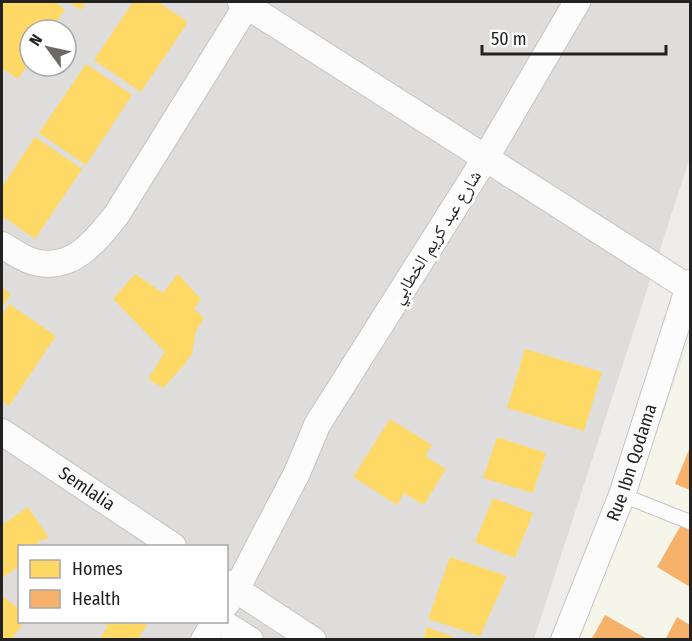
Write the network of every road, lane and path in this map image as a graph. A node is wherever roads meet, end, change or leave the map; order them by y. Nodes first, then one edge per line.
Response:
1 (577, 2) edge
2 (244, 3) edge
3 (485, 159) junction
4 (2, 245) edge
5 (690, 286) edge
6 (2, 432) edge
7 (622, 495) junction
8 (690, 522) edge
9 (171, 545) edge
10 (230, 592) edge
11 (214, 623) edge
12 (225, 623) edge
13 (306, 638) edge
14 (204, 639) edge
15 (250, 639) edge
16 (564, 639) edge

1 - 3 street, شارع عبد كريم الخطابي
2 - 3 street
2 - 4 street
3 - 5 street
3 - 10 street, شارع عبد كريم الخطابي
5 - 7 street, Rue Ibn Qodama
6 - 9 street, Semlalia
7 - 8 lane
7 - 16 street, Rue Ibn Qodama
10 - 13 street
11 - 14 street
12 - 15 street

